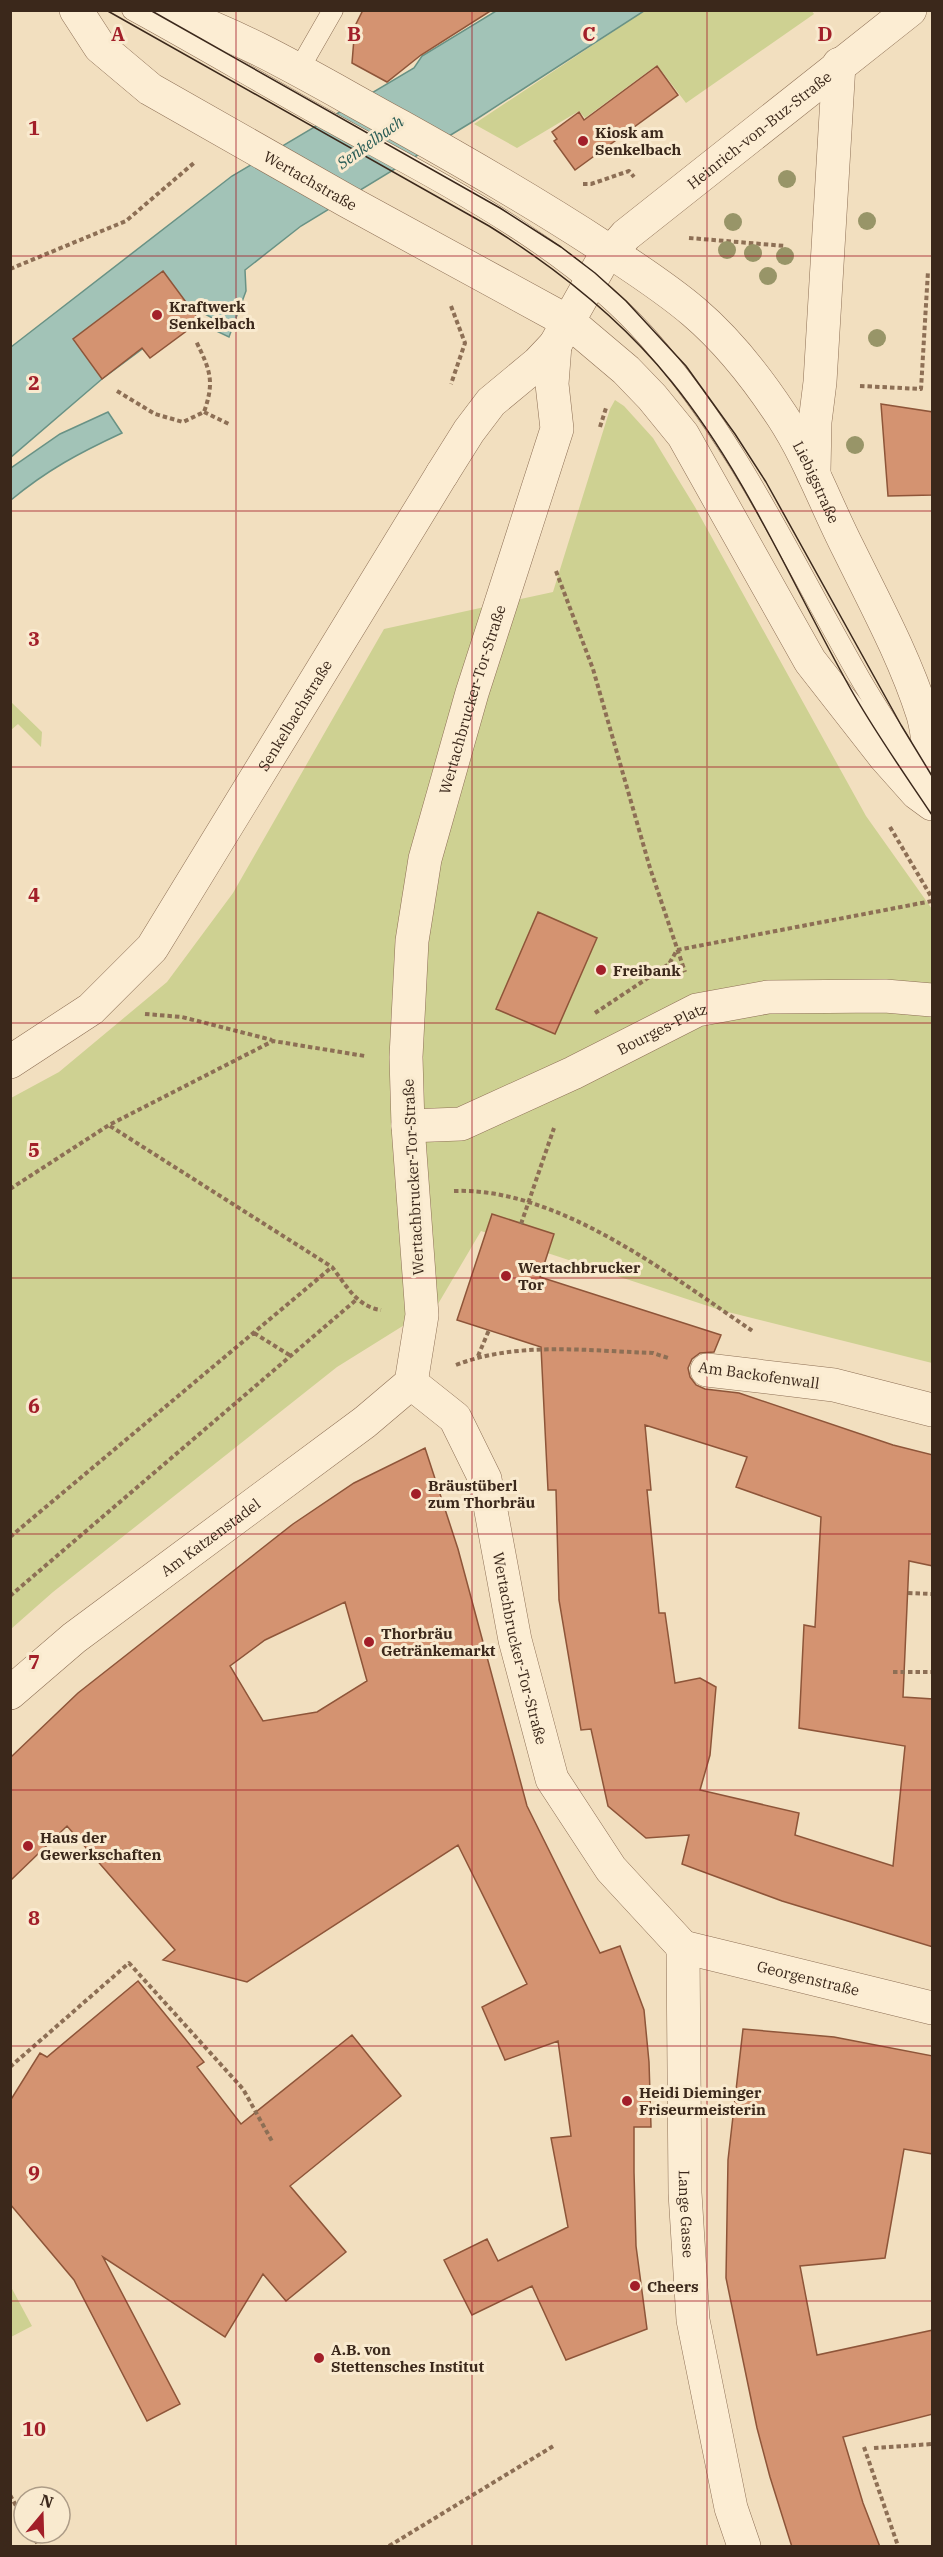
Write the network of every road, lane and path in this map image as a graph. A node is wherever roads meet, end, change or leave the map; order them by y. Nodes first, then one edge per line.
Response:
1 (76, 10) edge
2 (132, 10) edge
3 (165, 10) edge
4 (333, 10) edge
5 (910, 10) edge
6 (839, 64) junction
7 (298, 71) junction
8 (204, 154) dead end
9 (580, 183) dead end
10 (660, 208) junction
11 (827, 250) junction
12 (611, 252) junction
13 (10, 269) edge
14 (928, 271) dead end
15 (589, 282) junction
16 (561, 334) junction
17 (196, 341) dead end
18 (518, 379) junction
19 (820, 382) junction
20 (117, 391) dead end
21 (553, 392) junction
22 (204, 412) junction
23 (229, 424) dead end
24 (814, 475) junction
25 (551, 577) dead end
26 (933, 771) edge
27 (933, 793) edge
28 (933, 804) edge
29 (933, 901) edge
30 (677, 950) junction
31 (933, 1000) edge
32 (91, 1009) junction
33 (697, 1010) junction
34 (588, 1017) dead end
35 (273, 1041) junction
36 (406, 1057) junction
37 (10, 1062) edge
38 (573, 1073) junction
39 (109, 1125) junction
40 (408, 1126) junction
41 (10, 1189) edge
42 (411, 1192) junction
43 (529, 1201) junction
44 (521, 1224) dead end
45 (332, 1267) junction
46 (356, 1300) junction
47 (422, 1315) junction
48 (489, 1330) dead end
49 (254, 1333) junction
50 (763, 1338) dead end
51 (291, 1356) junction
52 (707, 1370) joint
53 (411, 1383) junction
54 (933, 1410) edge
55 (10, 1537) edge
56 (908, 1593) dead end
57 (933, 1594) edge
58 (10, 1596) edge
59 (893, 1672) dead end
60 (933, 1672) edge
61 (10, 1693) edge
62 (683, 1947) junction
63 (933, 2008) edge
64 (10, 2067) edge
65 (273, 2143) dead end
66 (933, 2444) edge
67 (555, 2445) dead end
68 (864, 2447) dead end
69 (874, 2448) dead end
70 (389, 2547) edge
71 (744, 2547) edge
72 (898, 2547) edge

1 - 16 street, Wertachstraße
2 - 15 lane
3 - 7 street
4 - 7 lane
5 - 6 street, Heinrich-von-Buz-Straße
6 - 10 street, Heinrich-von-Buz-Straße
6 - 11 street
7 - 12 street
8 - 13 path
9 - 10 path
10 - 11 path
10 - 12 street, Heinrich-von-Buz-Straße
11 - 19 street
12 - 15 street, Heinrich-von-Buz-Straße
12 - 24 street, Liebigstraße
14 - 19 path
15 - 16 street, Heinrich-von-Buz-Straße
15 - 27 lane
16 - 18 street, Senkelbachstraße
16 - 21 street, Wertachbrucker-Tor-Straße
16 - 28 street
17 - 22 path
18 - 21 street
18 - 32 street, Senkelbachstraße
19 - 24 street
20 - 22 path
21 - 36 street, Wertachbrucker-Tor-Straße
22 - 23 path
24 - 26 street, Liebigstraße
25 - 30 path
29 - 30 path
30 - 33 path
30 - 34 path
31 - 33 street, Bourges-Platz
32 - 35 path
32 - 37 street, Senkelbachstraße
33 - 38 street, Bourges-Platz
35 - 36 path
35 - 39 path
36 - 40 street, Wertachbrucker-Tor-Straße
38 - 40 street, Bourges-Platz
38 - 43 path
39 - 41 path
39 - 45 path
40 - 42 street, Wertachbrucker-Tor-Straße
42 - 43 path
42 - 47 street, Wertachbrucker-Tor-Straße
43 - 44 path
43 - 50 path
45 - 46 path
45 - 49 path
46 - 47 path
46 - 51 path
47 - 53 street, Wertachbrucker-Tor-Straße
48 - 52 path, Am Backofenwall
49 - 51 path
49 - 55 path
51 - 58 path
52 - 54 street, Am Backofenwall
53 - 61 street, Am Katzenstadel
53 - 62 street, Wertachbrucker-Tor-Straße
56 - 57 path
59 - 60 path
62 - 63 street, Georgenstraße
62 - 71 street, Lange Gasse
64 - 65 path
66 - 69 path
67 - 70 path
68 - 72 path

